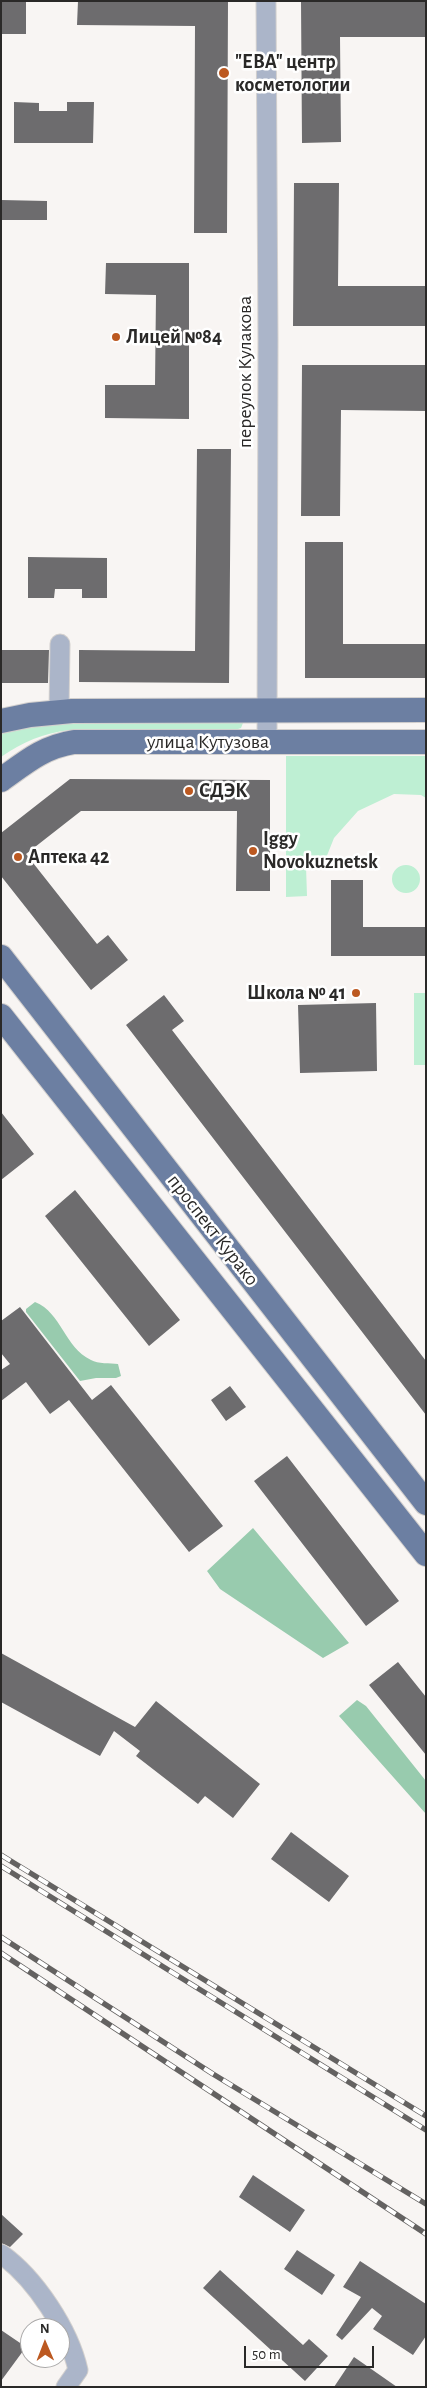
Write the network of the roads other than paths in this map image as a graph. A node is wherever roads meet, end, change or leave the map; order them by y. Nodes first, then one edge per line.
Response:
1 (266, 1) edge
2 (60, 644) dead end
3 (426, 710) edge
4 (266, 711) junction
5 (59, 712) junction
6 (1, 721) edge
7 (267, 742) junction
8 (426, 742) edge
9 (1, 780) edge
10 (1, 957) edge
11 (1, 1016) edge
12 (426, 1504) edge
13 (426, 1554) edge
14 (1, 2254) edge
15 (66, 2387) edge

1 - 4 street, переулок Кулакова
2 - 5 street
3 - 4 main road, улица Кутузова
4 - 5 main road, улица Кутузова
4 - 7 street, переулок Кулакова
5 - 6 main road, улица Кутузова
7 - 8 main road, улица Кутузова
7 - 9 main road, улица Кутузова
10 - 12 main road, проспект Курако
11 - 13 main road, проспект Курако
14 - 15 street

